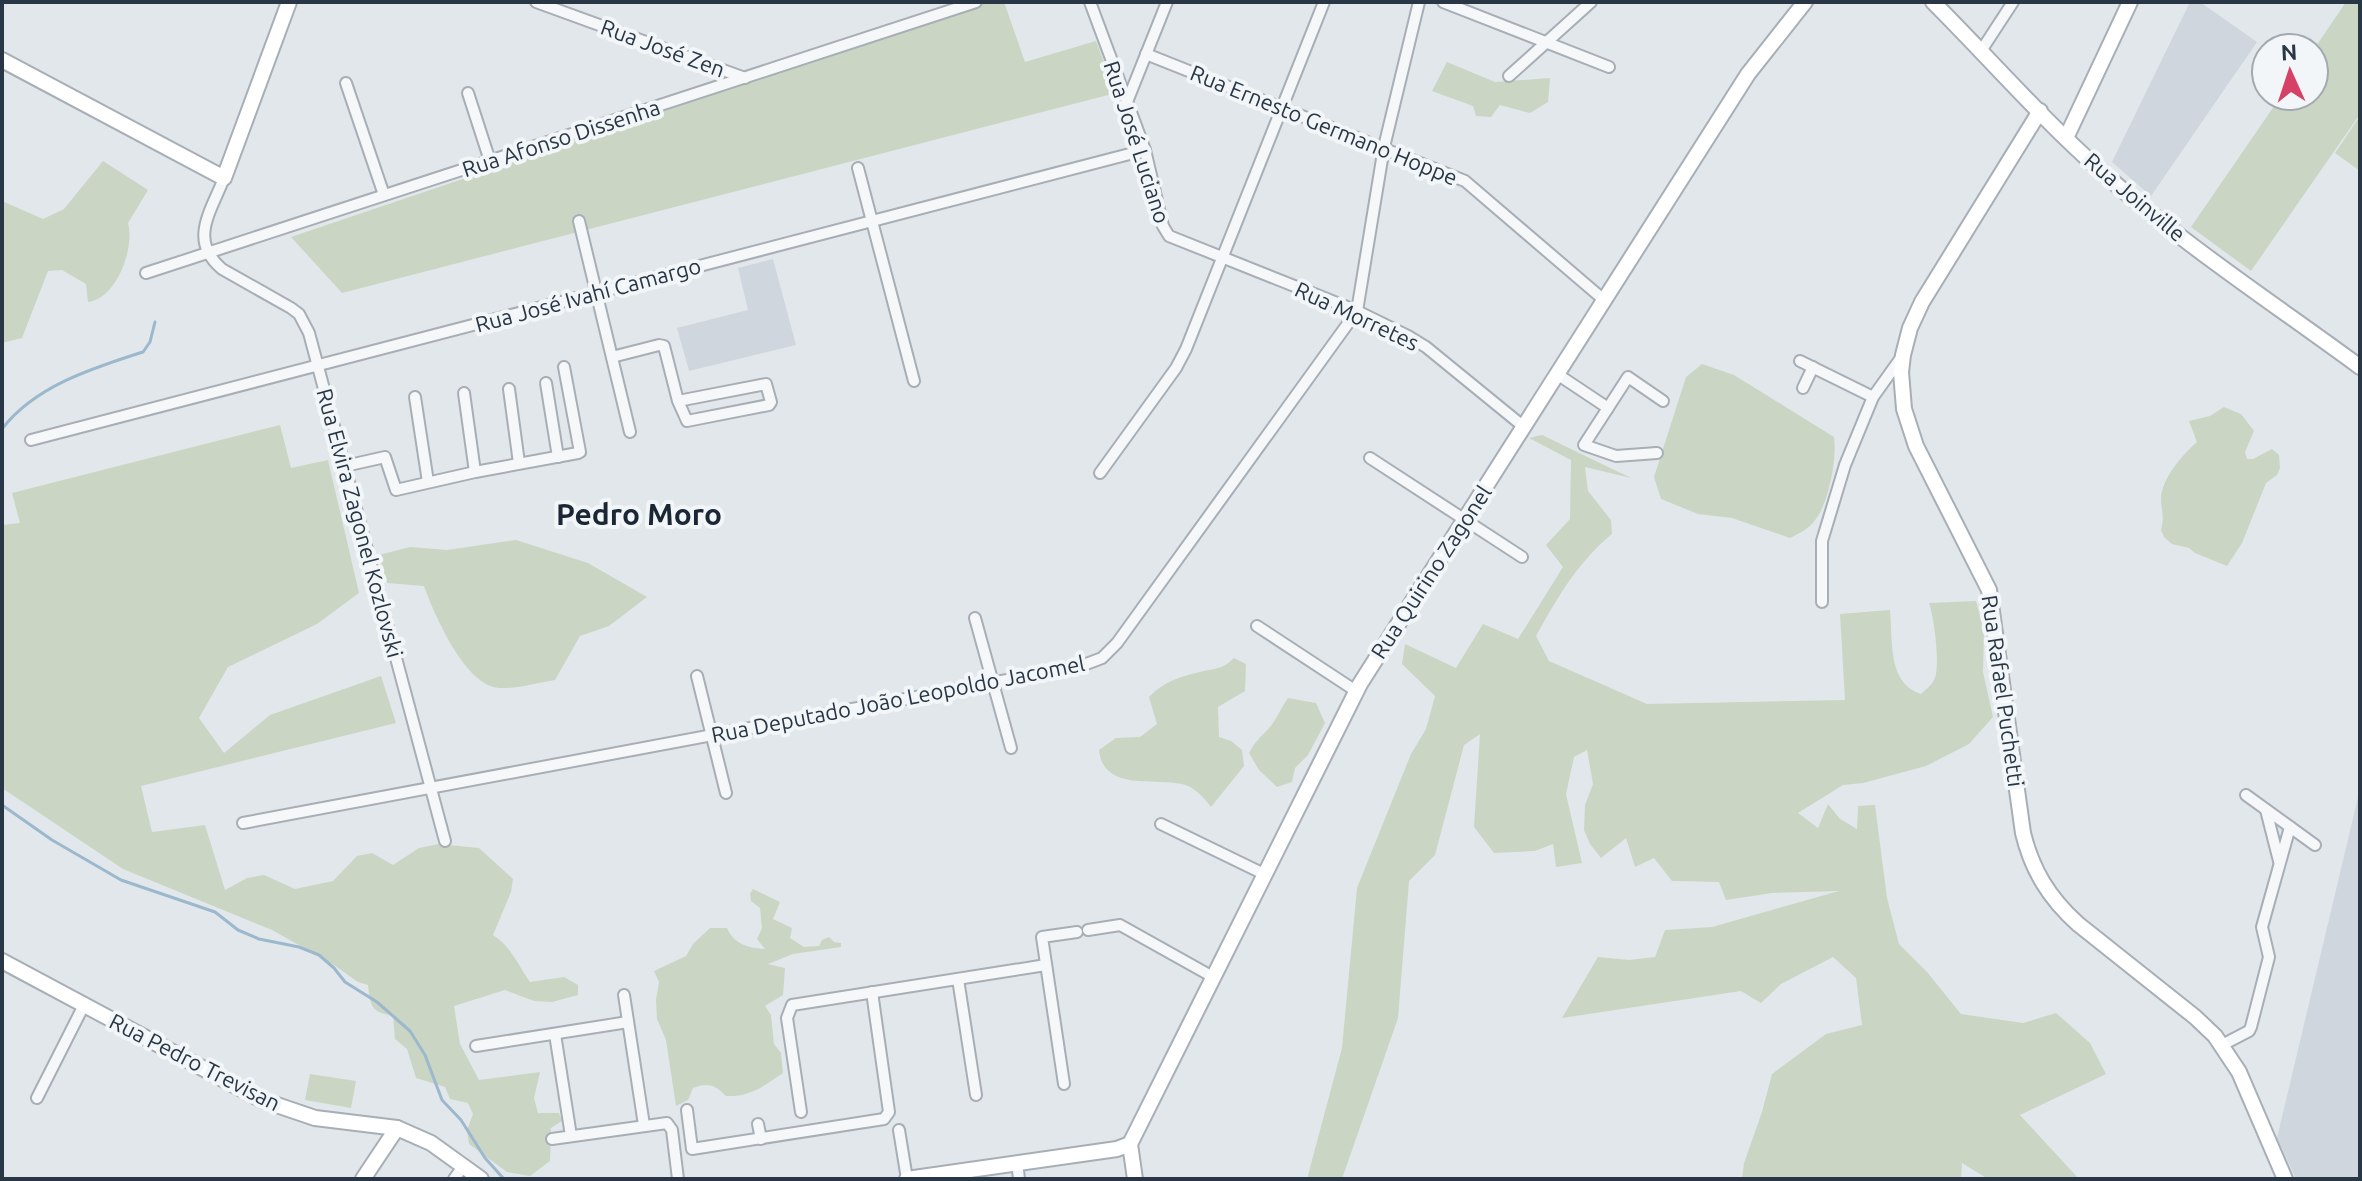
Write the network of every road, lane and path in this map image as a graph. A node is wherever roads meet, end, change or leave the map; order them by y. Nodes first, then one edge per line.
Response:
1 (289, 2) edge
2 (536, 2) edge
3 (976, 2) edge
4 (1090, 2) edge
5 (1167, 2) edge
6 (1324, 2) edge
7 (1419, 2) edge
8 (1443, 2) edge
9 (1591, 2) edge
10 (1805, 2) edge
11 (1933, 2) edge
12 (2013, 2) edge
13 (2130, 2) edge
14 (1547, 43) junction
15 (1981, 51) junction
16 (1146, 54) junction
17 (2, 60) edge
18 (1609, 67) dead end
19 (1509, 76) dead end
20 (745, 78) junction
21 (346, 83) dead end
22 (468, 93) dead end
23 (1127, 102) junction
24 (1282, 108) junction
25 (2040, 111) junction
26 (2066, 138) junction
27 (1384, 147) junction
28 (1145, 150) junction
29 (490, 161) junction
30 (858, 168) dead end
31 (224, 178) junction
32 (384, 195) junction
33 (579, 221) dead end
34 (872, 222) junction
35 (1169, 236) joint
36 (207, 253) junction
37 (1222, 258) junction
38 (146, 273) dead end
39 (597, 293) junction
40 (1604, 300) junction
41 (1357, 311) junction
42 (1903, 355) junction
43 (612, 357) junction
44 (1800, 361) dead end
45 (318, 366) junction
46 (564, 367) dead end
47 (1813, 367) junction
48 (2360, 367) edge
49 (1557, 374) junction
50 (914, 381) dead end
51 (546, 383) dead end
52 (1803, 388) dead end
53 (509, 389) dead end
54 (464, 393) dead end
55 (415, 397) dead end
56 (1873, 397) junction
57 (678, 401) junction
58 (1663, 401) dead end
59 (1608, 408) junction
60 (1524, 427) junction
61 (630, 432) dead end
62 (31, 440) dead end
63 (1657, 453) dead end
64 (558, 457) junction
65 (1370, 458) dead end
66 (519, 463) junction
67 (345, 466) junction
68 (475, 472) junction
69 (1100, 473) dead end
70 (428, 482) junction
71 (1464, 519) junction
72 (1522, 557) dead end
73 (1822, 602) dead end
74 (975, 618) dead end
75 (1257, 626) dead end
76 (697, 676) dead end
77 (993, 682) junction
78 (1356, 691) junction
79 (712, 735) junction
80 (1011, 748) dead end
81 (431, 787) junction
82 (726, 793) dead end
83 (2246, 795) dead end
84 (2266, 810) junction
85 (243, 823) dead end
86 (1161, 824) dead end
87 (2290, 827) junction
88 (445, 841) dead end
89 (2315, 845) dead end
90 (2280, 863) junction
91 (1264, 874) junction
92 (2, 961) edge
93 (1046, 965) junction
94 (1213, 977) junction
95 (958, 979) junction
96 (872, 992) junction
97 (624, 995) dead end
98 (84, 1005) junction
99 (628, 1022) junction
100 (555, 1034) junction
101 (2222, 1045) junction
102 (476, 1046) dead end
103 (1064, 1084) dead end
104 (976, 1095) dead end
105 (37, 1098) dead end
106 (687, 1110) dead end
107 (801, 1112) dead end
108 (758, 1124) dead end
109 (644, 1125) junction
110 (397, 1128) junction
111 (899, 1130) dead end
112 (571, 1136) junction
113 (552, 1139) dead end
114 (761, 1139) junction
115 (1130, 1144) junction
116 (1017, 1162) junction
117 (464, 1165) junction
118 (363, 1179) edge
119 (454, 1179) edge
120 (481, 1179) edge
121 (678, 1179) edge
122 (907, 1179) edge
123 (1019, 1179) edge
124 (1135, 1179) edge
125 (2285, 1179) edge

1 - 31 street
2 - 20 street, Rua José Zen
3 - 20 street, Rua Afonso Dissenha
4 - 23 street, Rua José Luciano
5 - 16 street
6 - 24 street
7 - 27 street, Rua Deputado João Leopoldo Jacomel
8 - 14 street
9 - 14 street
10 - 40 street, Rua Quirino Zagonel
11 - 15 street, Rua Joinville
12 - 15 street
13 - 26 street
14 - 18 street
14 - 19 street
15 - 25 street, Rua Joinville
16 - 23 street
16 - 24 street, Rua Ernesto Germano Hoppe
17 - 31 street
20 - 29 street, Rua Afonso Dissenha
21 - 32 street
22 - 29 street
23 - 28 street, Rua José Luciano
24 - 27 street, Rua Ernesto Germano Hoppe
24 - 37 street
25 - 26 street, Rua Joinville
25 - 42 street, Rua Rafael Puchetti
26 - 48 street, Rua Joinville
27 - 40 street, Rua Ernesto Germano Hoppe
27 - 41 street, Rua Deputado João Leopoldo Jacomel
28 - 34 street, Rua José Ivahí Camargo
28 - 35 street, Rua José Luciano
29 - 32 street, Rua Afonso Dissenha
30 - 34 street
31 - 36 street
32 - 36 street, Rua Afonso Dissenha
33 - 39 street
34 - 39 street, Rua José Ivahí Camargo
34 - 50 street
35 - 37 street, Rua Morretes
36 - 38 street, Rua Afonso Dissenha
36 - 45 street, Rua Elvira Zagonel Kozlovski
37 - 41 street, Rua Morretes
37 - 69 street
39 - 43 street
39 - 45 street, Rua José Ivahí Camargo
40 - 49 street, Rua Quirino Zagonel
41 - 60 street, Rua Morretes
41 - 77 street, Rua Deputado João Leopoldo Jacomel
42 - 56 street
42 - 101 street, Rua Rafael Puchetti
43 - 57 street
43 - 61 street
44 - 47 street
45 - 62 street, Rua José Ivahí Camargo
45 - 67 street, Rua Elvira Zagonel Kozlovski
46 - 64 street
47 - 52 street
47 - 56 street
49 - 59 street
49 - 60 street, Rua Quirino Zagonel
51 - 64 street
53 - 66 street
54 - 68 street
55 - 70 street
56 - 73 street
57 - 57 street
58 - 59 street
59 - 63 street
60 - 71 street, Rua Quirino Zagonel
64 - 66 street
65 - 71 street
66 - 68 street
67 - 70 street
67 - 81 street, Rua Elvira Zagonel Kozlovski
68 - 70 street
71 - 72 street
71 - 78 street, Rua Quirino Zagonel
74 - 77 street
75 - 78 street
76 - 79 street
77 - 79 street, Rua Deputado João Leopoldo Jacomel
77 - 80 street
78 - 91 street, Rua Quirino Zagonel
79 - 81 street, Rua Deputado João Leopoldo Jacomel
79 - 82 street
81 - 85 street, Rua Deputado João Leopoldo Jacomel
81 - 88 street, Rua Elvira Zagonel Kozlovski
83 - 84 street
84 - 87 street
84 - 90 street
86 - 91 street
87 - 89 street
87 - 90 street
90 - 101 street
91 - 94 street, Rua Quirino Zagonel
92 - 98 street, Rua Pedro Trevisan
93 - 94 street
93 - 95 street
93 - 103 street
94 - 115 street, Rua Quirino Zagonel
95 - 96 street
95 - 104 street
96 - 107 street
96 - 114 street
97 - 99 street
98 - 105 street
98 - 110 street, Rua Pedro Trevisan
99 - 100 street
99 - 109 street
100 - 102 street
100 - 112 street
101 - 125 street, Rua Rafael Puchetti
106 - 114 street
108 - 114 street
109 - 112 street
109 - 121 street
110 - 117 street, Rua Pedro Trevisan
110 - 118 street
111 - 122 street
112 - 113 street
115 - 116 street
115 - 124 street
116 - 122 street
116 - 123 street
117 - 119 street
117 - 120 street, Rua Pedro Trevisan

